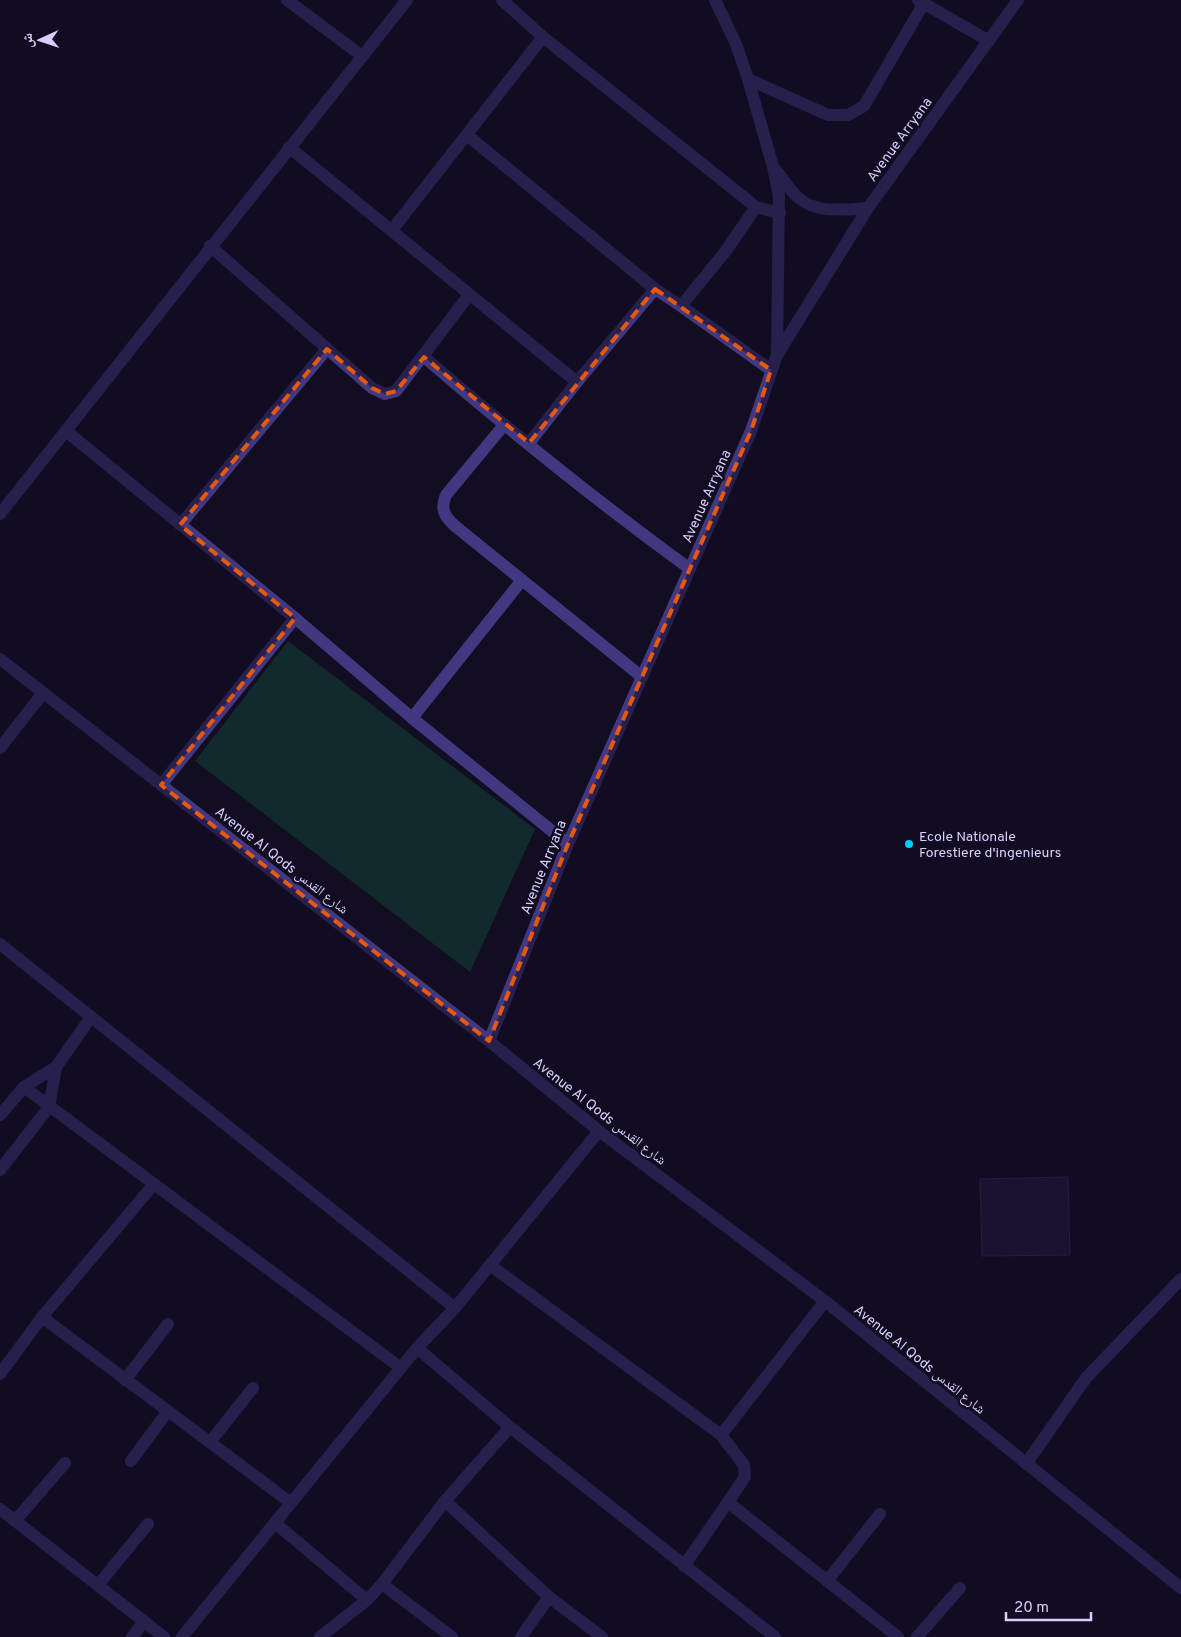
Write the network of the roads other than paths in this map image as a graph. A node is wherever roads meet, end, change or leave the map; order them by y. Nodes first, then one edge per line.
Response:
1 (287, 0) edge
2 (407, 0) edge
3 (502, 0) edge
4 (715, 0) edge
5 (1018, 0) edge
6 (921, 1) edge
7 (543, 37) junction
8 (989, 41) junction
9 (362, 56) junction
10 (748, 79) junction
11 (466, 135) junction
12 (289, 146) junction
13 (773, 167) junction
14 (756, 207) junction
15 (868, 208) junction
16 (780, 213) junction
17 (392, 230) junction
18 (210, 246) junction
19 (655, 289) junction
20 (469, 295) junction
21 (681, 306) junction
22 (328, 349) junction
23 (777, 355) junction
24 (424, 357) junction
25 (771, 370) junction
26 (577, 382) junction
27 (504, 425) junction
28 (66, 431) junction
29 (529, 444) junction
30 (0, 514) edge
31 (180, 525) junction
32 (690, 569) junction
33 (522, 580) junction
34 (296, 618) junction
35 (0, 659) edge
36 (642, 677) junction
37 (43, 693) junction
38 (412, 718) junction
39 (0, 748) edge
40 (161, 785) junction
41 (568, 844) junction
42 (0, 944) edge
43 (91, 1017) junction
44 (489, 1041) junction
45 (56, 1067) junction
46 (24, 1086) junction
47 (5, 1099) edge
48 (49, 1107) junction
49 (0, 1115) edge
50 (599, 1131) junction
51 (0, 1170) edge
52 (154, 1184) junction
53 (490, 1265) junction
54 (1181, 1280) edge
55 (825, 1301) junction
56 (455, 1308) junction
57 (42, 1317) junction
58 (168, 1324) dead end
59 (417, 1348) junction
60 (401, 1368) junction
61 (0, 1374) edge
62 (125, 1380) junction
63 (253, 1388) dead end
64 (168, 1411) junction
65 (510, 1427) junction
66 (722, 1435) junction
67 (210, 1442) junction
68 (131, 1461) dead end
69 (65, 1464) dead end
70 (1026, 1464) junction
71 (445, 1501) junction
72 (729, 1503) junction
73 (291, 1504) junction
74 (0, 1509) edge
75 (880, 1514) dead end
76 (15, 1521) junction
77 (275, 1523) junction
78 (148, 1524) dead end
79 (684, 1566) junction
80 (827, 1581) junction
81 (382, 1584) junction
82 (98, 1585) junction
83 (960, 1588) dead end
84 (1181, 1588) edge
85 (549, 1597) junction
86 (367, 1600) junction
87 (144, 1622) junction
88 (132, 1637) edge
89 (164, 1637) edge
90 (182, 1637) edge
91 (320, 1637) edge
92 (452, 1637) edge
93 (521, 1637) edge
94 (602, 1637) edge
95 (775, 1637) edge
96 (898, 1637) edge
97 (917, 1637) edge

1 - 9 street
2 - 9 street
3 - 7 street
4 - 10 street
5 - 8 street, Avenue Arryana
6 - 8 street
6 - 10 street
7 - 11 street
7 - 14 street
8 - 15 street, Avenue Arryana
9 - 12 street
10 - 13 street
11 - 17 street
11 - 19 street
12 - 17 street
12 - 18 street
13 - 15 street
13 - 16 street
14 - 16 street
14 - 21 street
15 - 23 street, Avenue Arryana
16 - 23 street
17 - 20 street
18 - 22 street
18 - 28 street
19 - 21 street
19 - 26 street
20 - 24 street
20 - 26 street
21 - 25 street
22 - 24 street
22 - 31 street
23 - 25 street, Avenue Arryana
24 - 27 street
25 - 32 street, Avenue Arryana
26 - 29 street
27 - 29 street
27 - 33 street
28 - 30 street
28 - 31 street
29 - 32 street
31 - 34 street
32 - 36 street, Avenue Arryana
33 - 36 street
33 - 38 street
34 - 38 street
34 - 40 street
35 - 37 street, Avenue Al Qods شارع القدس
36 - 41 street, Avenue Arryana
37 - 39 street
37 - 40 street, Avenue Al Qods شارع القدس
38 - 41 street
40 - 44 street, Avenue Al Qods شارع القدس
41 - 44 street, Avenue Arryana
42 - 43 street
43 - 45 street
43 - 56 street
44 - 50 street, Avenue Al Qods شارع القدس
45 - 46 street
45 - 48 street
46 - 47 street
46 - 48 street
47 - 49 street
48 - 51 street
48 - 52 street
50 - 53 street
50 - 55 street, Avenue Al Qods شارع القدس
52 - 57 street
52 - 60 street
53 - 56 street
53 - 66 street
54 - 70 street
55 - 66 street
55 - 70 street, Avenue Al Qods شارع القدس
56 - 59 street
57 - 61 street
57 - 62 street
58 - 62 street
59 - 60 street
59 - 65 street
60 - 73 street
62 - 64 street
63 - 67 street
64 - 67 street
64 - 68 street
65 - 71 street
65 - 79 street
66 - 72 street
67 - 73 street
69 - 76 street
70 - 84 street, Avenue Al Qods شارع القدس
71 - 81 street
71 - 85 street
72 - 79 street
72 - 80 street
73 - 77 street
74 - 76 street
75 - 80 street
76 - 82 street
77 - 86 street
77 - 90 street
78 - 82 street
79 - 95 street
80 - 96 street
81 - 86 street
81 - 92 street
82 - 87 street
83 - 97 street
85 - 93 street
85 - 94 street
86 - 91 street
87 - 88 street
87 - 89 street

